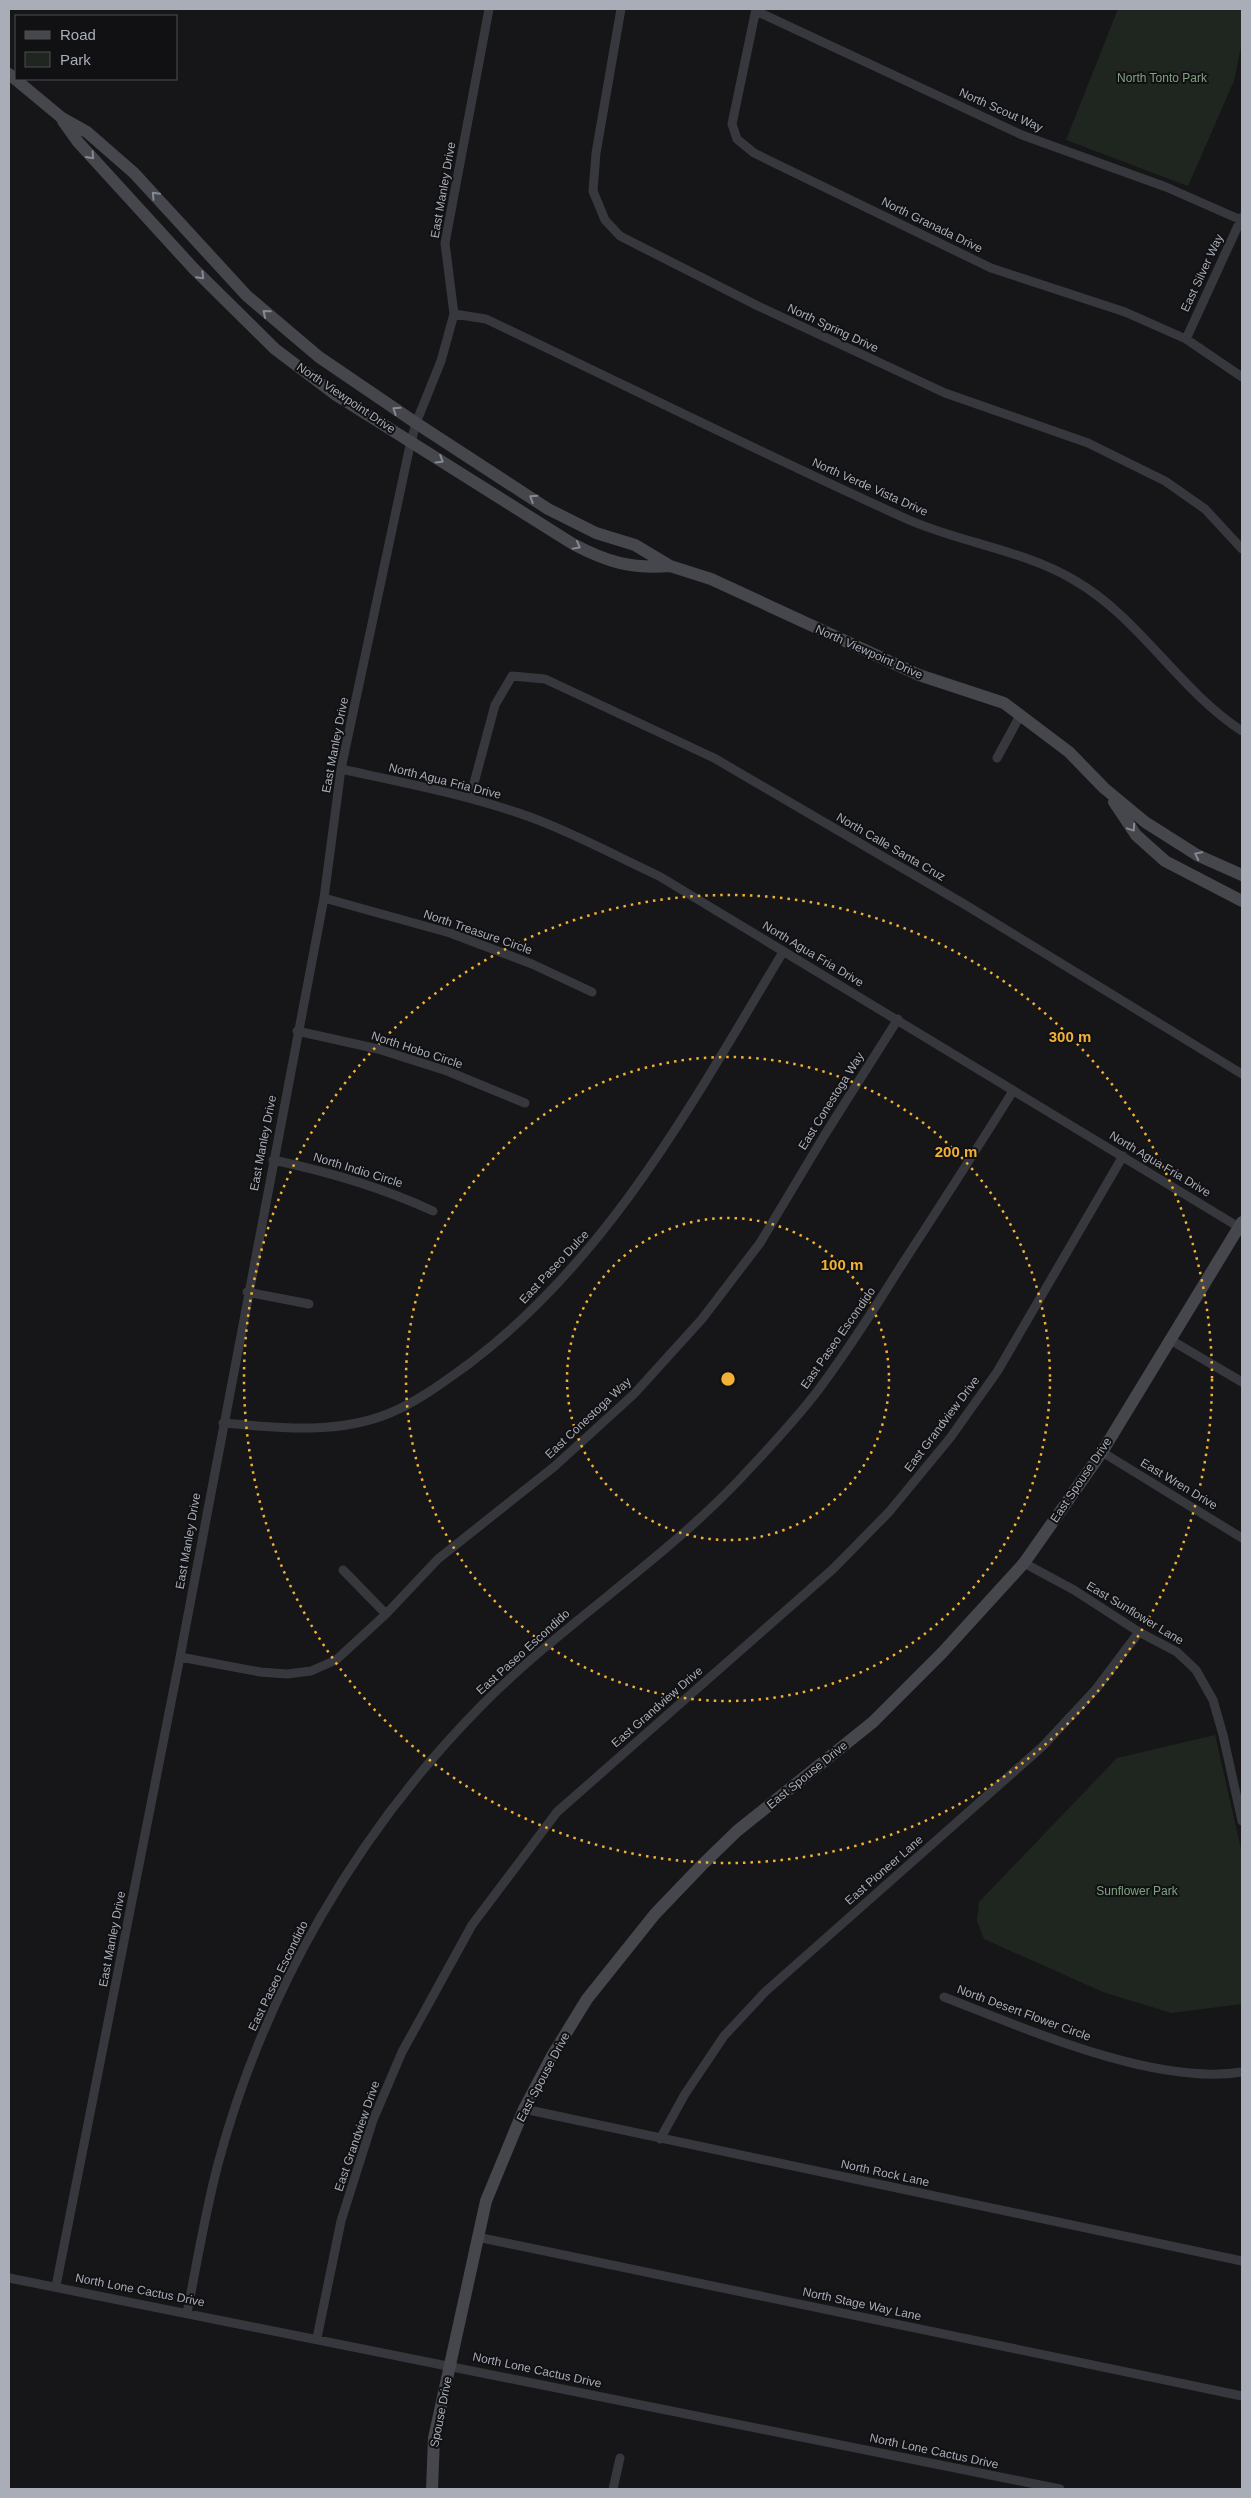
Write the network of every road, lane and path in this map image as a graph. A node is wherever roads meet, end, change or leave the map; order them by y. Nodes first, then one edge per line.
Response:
1 (489, 9) edge
2 (621, 9) edge
3 (756, 10) edge
4 (16, 80) edge
5 (62, 118) junction
6 (1242, 218) edge
7 (454, 314) junction
8 (1186, 339) junction
9 (1242, 377) edge
10 (416, 423) junction
11 (411, 442) junction
12 (1242, 549) edge
13 (670, 566) junction
14 (1020, 714) junction
15 (1242, 731) edge
16 (997, 758) dead end
17 (341, 769) junction
18 (1104, 788) junction
19 (470, 798) junction
20 (1242, 875) edge
21 (324, 898) junction
22 (1242, 901) edge
23 (783, 952) junction
24 (592, 992) dead end
25 (898, 1019) junction
26 (297, 1031) junction
27 (1242, 1074) edge
28 (1013, 1091) junction
29 (525, 1103) dead end
30 (1123, 1156) junction
31 (273, 1160) junction
32 (433, 1211) dead end
33 (1241, 1226) edge
34 (247, 1292) junction
35 (309, 1304) dead end
36 (1169, 1339) junction
37 (1242, 1382) edge
38 (223, 1423) junction
39 (1102, 1452) junction
40 (1242, 1538) edge
41 (1024, 1563) junction
42 (343, 1570) dead end
43 (386, 1614) junction
44 (1139, 1632) junction
45 (180, 1657) junction
46 (1242, 1821) edge
47 (944, 1998) dead end
48 (1242, 2072) edge
49 (524, 2109) junction
50 (660, 2139) junction
51 (477, 2237) junction
52 (1242, 2261) edge
53 (9, 2278) edge
54 (56, 2286) junction
55 (187, 2313) junction
56 (317, 2338) junction
57 (450, 2365) junction
58 (1242, 2396) edge
59 (620, 2458) dead end
60 (432, 2489) edge
61 (613, 2489) edge
62 (1060, 2489) edge

1 - 7 street, East Manley Drive
2 - 12 street, North Spring Drive
3 - 6 street, North Scout Way
3 - 8 street, North Granada Drive
4 - 5 main road, North Viewpoint Drive
10 -> 5 main road, North Viewpoint Drive
5 -> 11 main road, North Viewpoint Drive
6 - 8 street, East Silver Way
7 - 10 street, East Manley Drive
7 - 15 street, North Verde Vista Drive
8 - 9 street, North Granada Drive
10 - 11 street, East Manley Drive
13 -> 10 main road, North Viewpoint Drive
11 -> 13 main road, North Viewpoint Drive
11 - 17 street, East Manley Drive
13 - 14 main road, North Viewpoint Drive
14 - 16 street
14 - 18 main road, North Viewpoint Drive
17 - 19 street, North Agua Fria Drive
17 - 21 street, East Manley Drive
20 -> 18 main road, North Viewpoint Drive
18 -> 22 main road, North Viewpoint Drive
19 - 23 street, North Agua Fria Drive
19 - 27 street, North Calle Santa Cruz
21 - 24 street, North Treasure Circle
21 - 26 street, East Manley Drive
23 - 25 street, North Agua Fria Drive
23 - 38 street, East Paseo Dulce
25 - 28 street, North Agua Fria Drive
25 - 43 street, East Conestoga Way
26 - 29 street, North Hobo Circle
26 - 31 street, East Manley Drive
28 - 30 street, North Agua Fria Drive
28 - 55 street, East Paseo Escondido
30 - 33 street, North Agua Fria Drive
30 - 56 street, East Grandview Drive
31 - 32 street, North Indio Circle
31 - 34 street, East Manley Drive
33 - 36 main road, East Spouse Drive
34 - 35 street
34 - 38 street, East Manley Drive
36 - 37 street
36 - 39 main road, East Spouse Drive
38 - 45 street, East Manley Drive
39 - 40 street, East Wren Drive
39 - 41 main road, East Spouse Drive
41 - 44 street, East Sunflower Lane
41 - 49 main road, East Spouse Drive
42 - 43 street
43 - 45 street, East Conestoga Way
44 - 46 street, East Sunflower Lane
44 - 50 street, East Pioneer Lane
45 - 54 street, East Manley Drive
47 - 48 street, North Desert Flower Circle
49 - 50 street, North Rock Lane
49 - 51 main road, East Spouse Drive
50 - 52 street, North Rock Lane
51 - 57 main road, East Spouse Drive
51 - 58 street, North Stage Way Lane
53 - 54 street, North Lone Cactus Drive
54 - 55 street, North Lone Cactus Drive
55 - 56 street, North Lone Cactus Drive
56 - 57 street, North Lone Cactus Drive
57 - 60 main road, Spouse Drive
57 - 62 street, North Lone Cactus Drive
59 - 61 street

